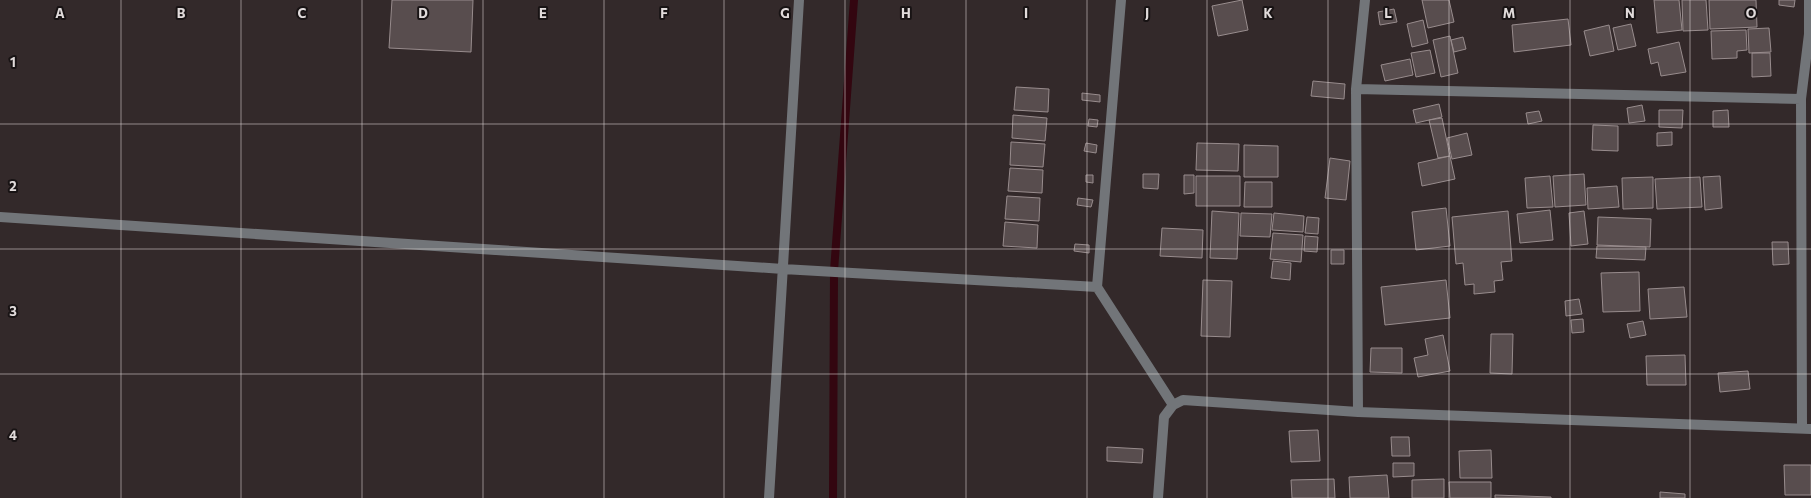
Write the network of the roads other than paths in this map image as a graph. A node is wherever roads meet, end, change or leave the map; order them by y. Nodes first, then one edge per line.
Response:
1 (799, 0) edge
2 (1121, 0) edge
3 (1365, 0) edge
4 (1809, 0) edge
5 (1810, 34) edge
6 (1356, 89) junction
7 (1801, 99) junction
8 (0, 217) edge
9 (783, 269) junction
10 (1097, 287) junction
11 (1173, 405) junction
12 (1358, 412) junction
13 (1807, 429) edge
14 (769, 498) edge
15 (1158, 498) edge

1 - 9 street
2 - 10 street
3 - 6 street
4 - 5 street
5 - 7 street
6 - 7 street
6 - 12 street
7 - 13 street
8 - 9 street
9 - 10 street
9 - 14 street
10 - 11 street
11 - 12 street
11 - 15 street
12 - 13 street

